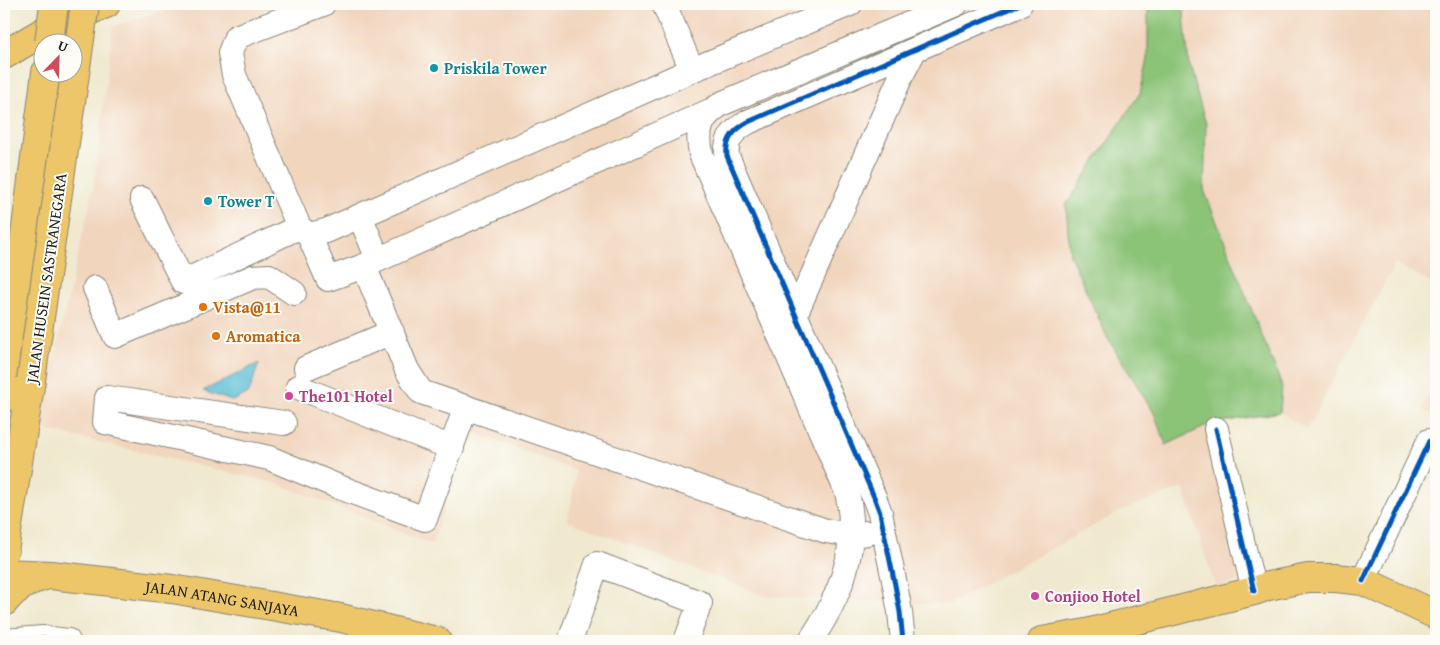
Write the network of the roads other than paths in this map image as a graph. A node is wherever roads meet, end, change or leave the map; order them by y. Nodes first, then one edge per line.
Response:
1 (54, 4) edge
2 (85, 4) edge
3 (106, 4) edge
4 (323, 4) edge
5 (664, 4) edge
6 (850, 4) edge
7 (956, 4) edge
8 (1020, 4) edge
9 (50, 32) edge
10 (914, 51) junction
11 (4, 55) edge
12 (692, 70) junction
13 (45, 82) edge
14 (710, 111) junction
15 (142, 199) dead end
16 (360, 216) junction
17 (304, 231) junction
18 (371, 262) junction
19 (95, 288) dead end
20 (294, 293) dead end
21 (795, 315) junction
22 (392, 332) junction
23 (14, 387) edge
24 (466, 407) junction
25 (284, 423) dead end
26 (1216, 429) dead end
27 (1429, 442) dead end
28 (452, 448) junction
29 (9, 523) junction
30 (884, 532) junction
31 (852, 535) junction
32 (4, 551) edge
33 (4, 573) edge
34 (51, 575) junction
35 (1362, 581) junction
36 (1254, 591) junction
37 (4, 602) edge
38 (1436, 615) edge
39 (4, 641) edge
40 (68, 641) edge
41 (437, 641) edge
42 (570, 641) edge
43 (686, 641) edge
44 (810, 641) edge
45 (903, 641) edge
46 (1042, 641) edge

1 - 9 main road, bridge
2 - 23 main road, JALAN HUSEIN SASTRANEGARA, bridge
3 - 11 main road
4 - 17 street
5 - 12 street
6 - 12 street
7 - 14 street
8 - 10 street
10 - 21 street
10 - 21 street
12 - 16 street
13 - 23 main road, JALAN HUSEIN SASTRANEGARA
14 - 18 street
14 - 31 street
15 - 17 street
16 - 17 street
16 - 18 street
17 - 18 street
18 - 22 street
19 - 20 street
21 - 30 street
22 - 24 street
22 - 28 street
23 - 29 main road, JALAN HUSEIN SASTRANEGARA
24 - 28 street
24 - 31 street
25 - 28 street
26 - 36 street
27 - 35 street
29 - 32 main road, JALAN HUSEIN SASTRANEGARA
29 - 34 main road
30 - 31 street
30 - 45 street
31 - 44 street
33 - 34 main road, JALAN ATANG SANJAYA
34 - 37 main road
34 - 41 main road, JALAN ATANG SANJAYA
35 - 36 main road
35 - 38 main road
36 - 46 main road
39 - 40 street
42 - 43 street

